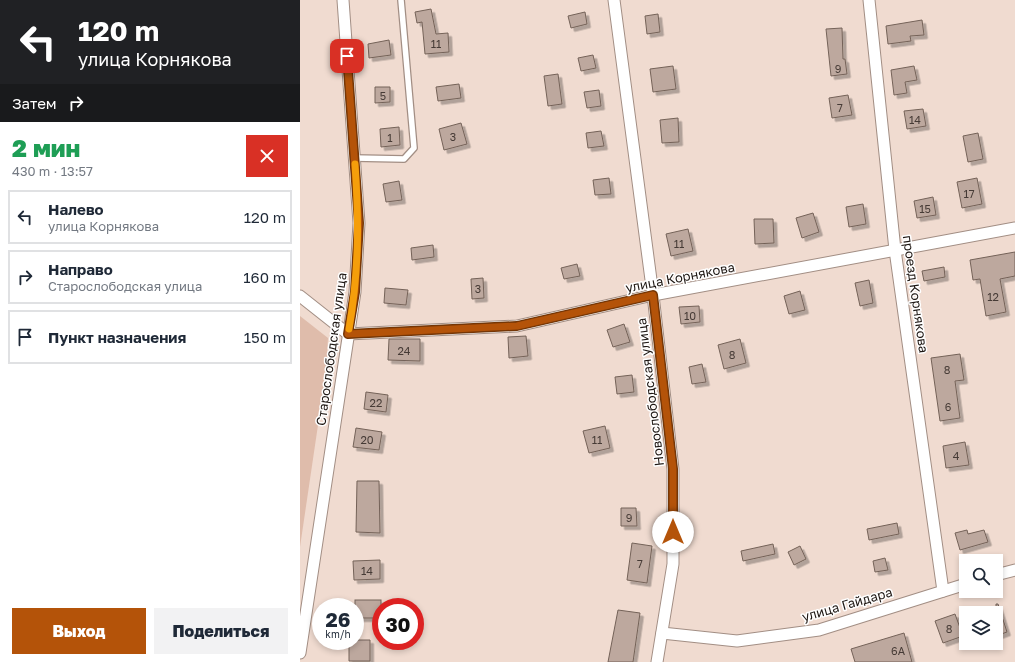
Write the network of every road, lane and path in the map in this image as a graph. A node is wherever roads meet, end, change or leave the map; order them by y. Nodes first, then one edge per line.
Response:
1 (343, 0) edge
2 (401, 0) edge
3 (614, 0) edge
4 (869, 0) edge
5 (354, 158) junction
6 (1015, 228) edge
7 (896, 250) junction
8 (653, 295) junction
9 (300, 296) edge
10 (348, 334) junction
11 (1015, 570) edge
12 (1003, 573) edge
13 (959, 586) edge
14 (942, 591) junction
15 (662, 634) junction
16 (300, 653) edge
17 (657, 662) edge

1 - 5 street, Старослободская улица
2 - 5 lane
3 - 8 street, Новослободская улица
4 - 7 street, проезд Корнякова
5 - 10 street, Старослободская улица
6 - 7 street, улица Корнякова
7 - 8 street, улица Корнякова
7 - 14 street, проезд Корнякова
8 - 10 street, улица Корнякова
8 - 15 street, Новослободская улица
9 - 10 street
10 - 16 street, Старослободская улица
11 - 12 street
13 - 14 street, улица Гайдара
14 - 15 street, улица Гайдара
15 - 17 street, Новослободская улица

